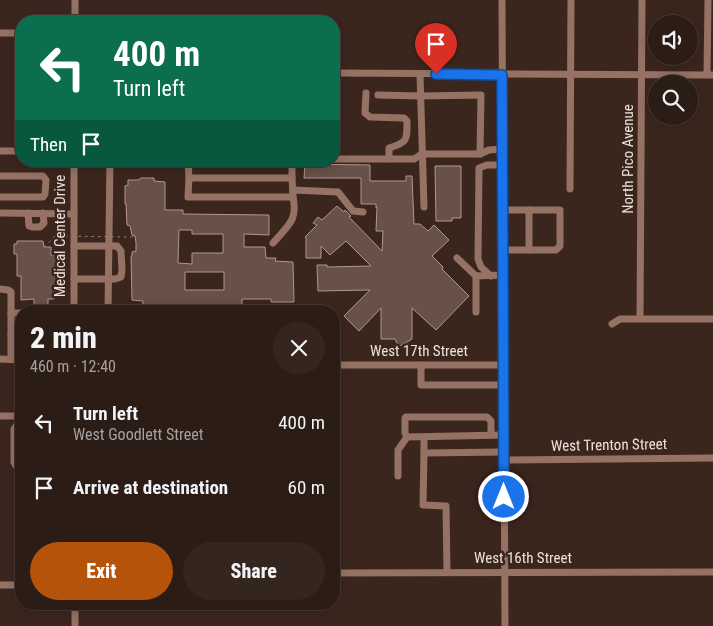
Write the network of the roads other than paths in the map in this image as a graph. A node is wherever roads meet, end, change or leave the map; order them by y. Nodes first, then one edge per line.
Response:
1 (75, 0) edge
2 (502, 0) edge
3 (570, 0) edge
4 (642, 0) edge
5 (708, 0) edge
6 (75, 15) edge
7 (0, 33) edge
8 (15, 33) edge
9 (340, 73) edge
10 (420, 74) junction
11 (571, 74) junction
12 (642, 74) junction
13 (502, 75) junction
14 (710, 75) edge
15 (366, 93) dead end
16 (378, 95) dead end
17 (420, 96) junction
18 (503, 148) junction
19 (0, 151) edge
20 (15, 151) edge
21 (422, 154) junction
22 (480, 154) junction
23 (340, 159) edge
24 (389, 159) junction
25 (503, 165) junction
26 (74, 167) edge
27 (110, 167) edge
28 (188, 167) edge
29 (292, 167) edge
30 (0, 176) edge
31 (189, 178) junction
32 (292, 178) junction
33 (570, 189) dead end
34 (293, 193) junction
35 (0, 196) edge
36 (424, 207) dead end
37 (503, 210) junction
38 (529, 210) junction
39 (363, 212) dead end
40 (0, 213) edge
41 (28, 213) junction
42 (43, 214) junction
43 (74, 214) junction
44 (273, 243) dead end
45 (74, 246) junction
46 (109, 246) junction
47 (503, 250) junction
48 (529, 250) junction
49 (457, 258) dead end
50 (503, 275) junction
51 (476, 276) junction
52 (491, 276) junction
53 (74, 279) junction
54 (109, 279) junction
55 (0, 289) edge
56 (74, 305) edge
57 (108, 305) edge
58 (476, 312) dead end
59 (11, 314) junction
60 (15, 314) edge
61 (640, 319) junction
62 (713, 319) edge
63 (612, 324) dead end
64 (11, 335) junction
65 (15, 335) edge
66 (0, 359) edge
67 (11, 359) junction
68 (15, 359) edge
69 (340, 365) edge
70 (421, 365) junction
71 (504, 365) junction
72 (504, 385) junction
73 (0, 416) edge
74 (15, 417) edge
75 (15, 428) edge
76 (491, 435) junction
77 (504, 435) junction
78 (407, 437) junction
79 (424, 437) junction
80 (424, 453) junction
81 (504, 456) junction
82 (713, 458) edge
83 (15, 464) edge
84 (398, 476) dead end
85 (340, 572) edge
86 (447, 572) junction
87 (505, 572) junction
88 (713, 572) edge
89 (15, 584) edge
90 (0, 585) edge
91 (75, 610) edge
92 (75, 626) edge
93 (505, 626) edge

1 - 6 street
2 - 13 street
3 - 11 street
4 - 12 street, North Pico Avenue
5 - 14 street
7 - 8 street
9 - 10 street
10 - 13 street
10 - 17 street
11 - 12 street
11 - 13 street
11 - 33 street
12 - 14 street
12 - 61 street, North Pico Avenue
13 - 18 street
15 - 24 street
16 - 17 street
17 - 21 street
17 - 22 street
18 - 22 street
18 - 25 street
19 - 20 street
21 - 22 street
21 - 24 street
21 - 36 street
23 - 24 street
25 - 37 street
25 - 52 street
26 - 43 street, Medical Center Drive
27 - 46 street
28 - 31 street
29 - 32 street
30 - 35 street
31 - 32 street
31 - 34 street
32 - 34 street
34 - 39 street
34 - 44 street
37 - 38 street
37 - 47 street
38 - 48 street
38 - 48 street
40 - 41 street
41 - 42 street
41 - 42 street
42 - 43 street
43 - 45 street, Medical Center Drive
45 - 46 street
45 - 53 street, Medical Center Drive
46 - 54 street
46 - 54 street
47 - 48 street
47 - 50 street
49 - 51 street
50 - 52 street
50 - 71 street
51 - 52 street
51 - 58 street
53 - 54 street
53 - 56 street, Medical Center Drive
54 - 57 street
55 - 59 street
59 - 60 street
59 - 64 street
61 - 62 street
61 - 63 street
64 - 65 street
64 - 67 street
66 - 67 street
67 - 68 street
69 - 70 street, West 17th Street
70 - 71 street, West 17th Street
70 - 72 street
71 - 72 street
72 - 77 street
73 - 74 street
75 - 83 street
76 - 77 street
76 - 78 street
76 - 79 street
77 - 81 street
78 - 79 street
78 - 84 street
79 - 80 street
80 - 81 street, West Trenton Street
80 - 86 street
81 - 82 street, West Trenton Street
81 - 87 street
85 - 86 street, West 16th Street
86 - 87 street, West 16th Street
87 - 88 street, West 16th Street
87 - 93 street
89 - 90 street
91 - 92 street

